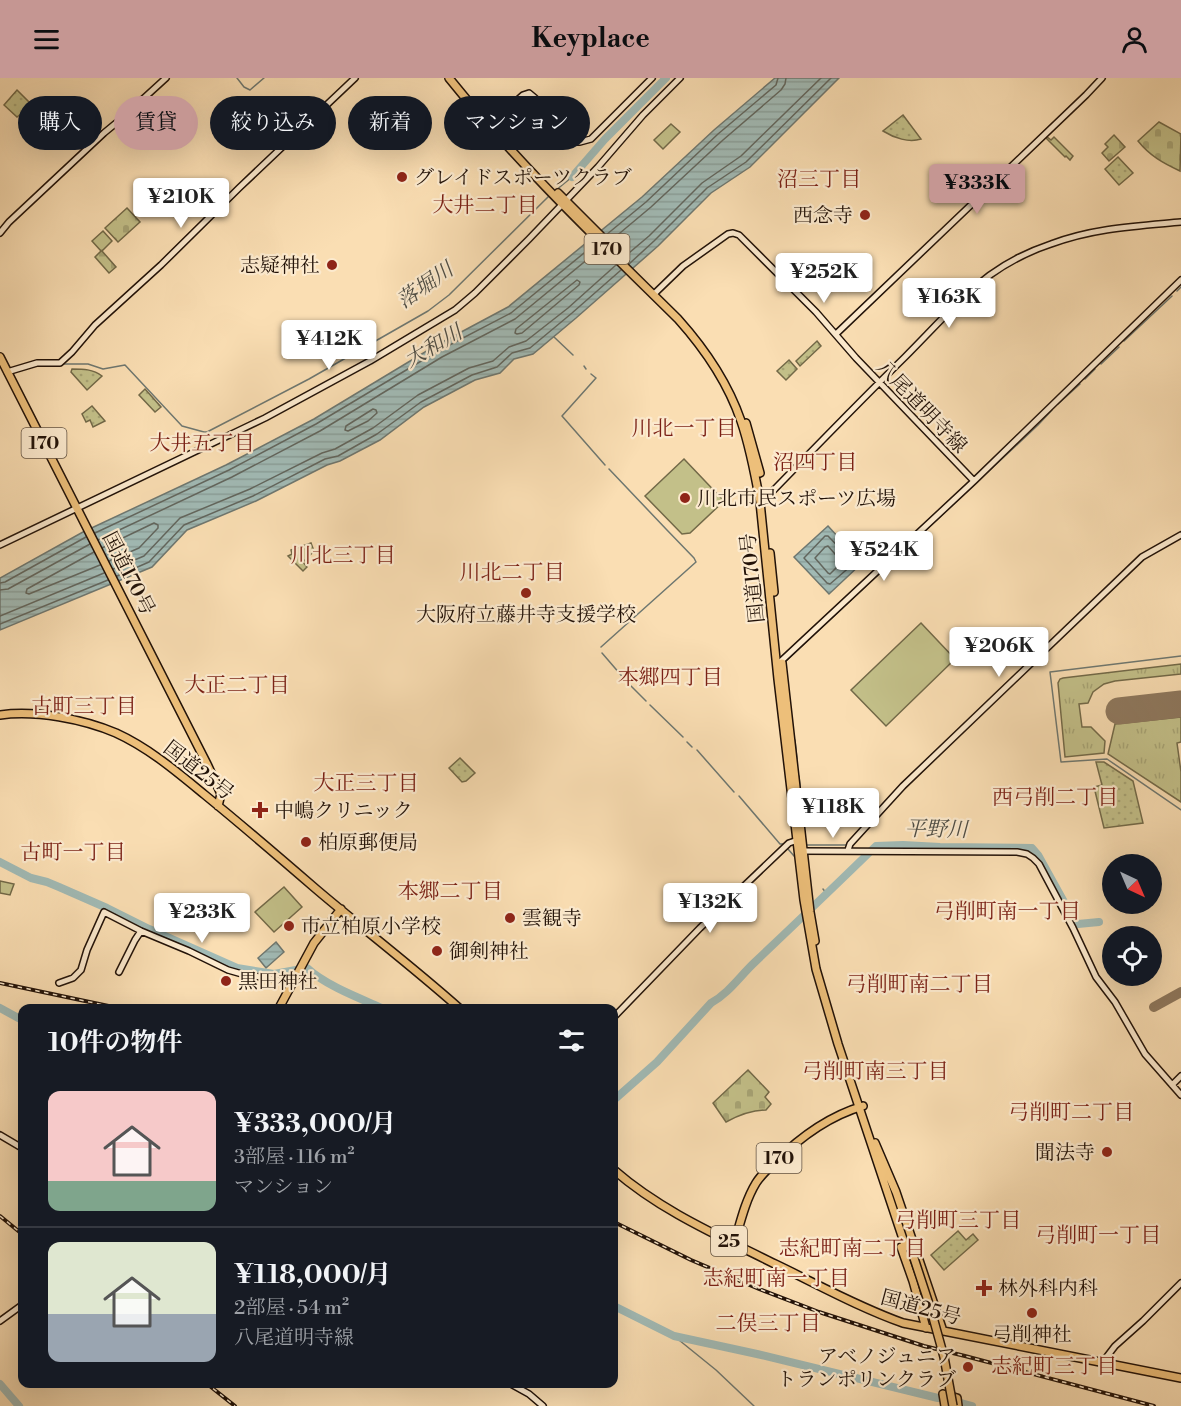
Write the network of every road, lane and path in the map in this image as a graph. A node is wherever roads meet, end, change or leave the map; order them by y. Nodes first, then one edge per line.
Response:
1 (166, 78) edge
2 (355, 78) edge
3 (449, 78) edge
4 (455, 78) edge
5 (652, 78) edge
6 (680, 78) edge
7 (1102, 78) edge
8 (590, 138) edge
9 (523, 161) junction
10 (565, 204) junction
11 (1181, 222) edge
12 (0, 233) edge
13 (1181, 280) edge
14 (652, 292) junction
15 (836, 334) junction
16 (0, 357) edge
17 (8, 373) junction
18 (880, 382) junction
19 (974, 482) junction
20 (762, 501) junction
21 (78, 510) junction
22 (1181, 536) edge
23 (0, 545) edge
24 (779, 662) junction
25 (0, 715) edge
26 (218, 806) junction
27 (800, 840) junction
28 (848, 850) junction
29 (801, 851) junction
30 (341, 909) junction
31 (141, 931) junction
32 (119, 972) dead end
33 (59, 983) dead end
34 (291, 984) junction
35 (281, 1004) edge
36 (454, 1004) edge
37 (618, 1013) edge
38 (1181, 1076) edge
39 (1172, 1085) junction
40 (1181, 1095) edge
41 (861, 1106) junction
42 (0, 1135) edge
43 (873, 1141) junction
44 (18, 1146) edge
45 (618, 1174) edge
46 (734, 1244) junction
47 (1181, 1283) edge
48 (933, 1301) junction
49 (920, 1306) junction
50 (18, 1308) edge
51 (0, 1321) edge
52 (926, 1328) junction
53 (943, 1331) junction
54 (1102, 1363) junction
55 (1181, 1378) edge
56 (518, 1388) edge
57 (958, 1402) edge
58 (543, 1406) edge
59 (949, 1406) edge

1 - 12 street
2 - 17 street
3 - 9 highway, 国道170号 / 170
4 - 9 highway, 国道170号 / 170
5 - 8 street
6 - 10 street
7 - 15 street
9 - 10 highway, 国道170号 / 170
10 - 14 highway, 国道170号 / 170
10 - 21 street
11 - 18 street
13 - 19 street
14 - 15 street, 八尾道明寺線
14 - 20 highway, 国道170号 / 170
15 - 18 street, 八尾道明寺線
16 - 17 highway, 国道170号 / 170
17 - 21 highway, 国道170号 / 170
18 - 19 street, 八尾道明寺線
18 - 20 street
19 - 24 street
20 - 24 highway, 国道170号 / 170
21 - 23 street
21 - 26 highway, 国道170号 / 170
22 - 28 street
24 - 27 highway, 国道170号 / 170
25 - 26 highway, 国道25号
26 - 30 highway, 国道25号
27 - 29 highway, 国道170号 / 170
27 - 37 street
28 - 29 street
28 - 39 street
29 - 41 highway, 国道170号 / 170
30 - 34 highway
30 - 36 highway, 国道25号
31 - 32 street
31 - 33 street
31 - 34 street
34 - 35 highway
38 - 39 street
39 - 40 street
41 - 43 highway, 国道170号 / 170
41 - 46 highway, 170
42 - 44 street
43 - 48 highway, 170
43 - 49 highway
43 - 59 highway, 国道170号 / 170, bridge
45 - 46 highway, 国道25号 / 25
46 - 52 highway, 国道25号 / 25
47 - 54 street
48 - 49 highway
48 - 53 highway, 170
49 - 52 highway
50 - 51 street
52 - 53 highway, 国道25号 / 25
53 - 54 highway, 国道25号 / 25
54 - 55 highway, 国道25号 / 25
56 - 58 street
57 - 59 highway

